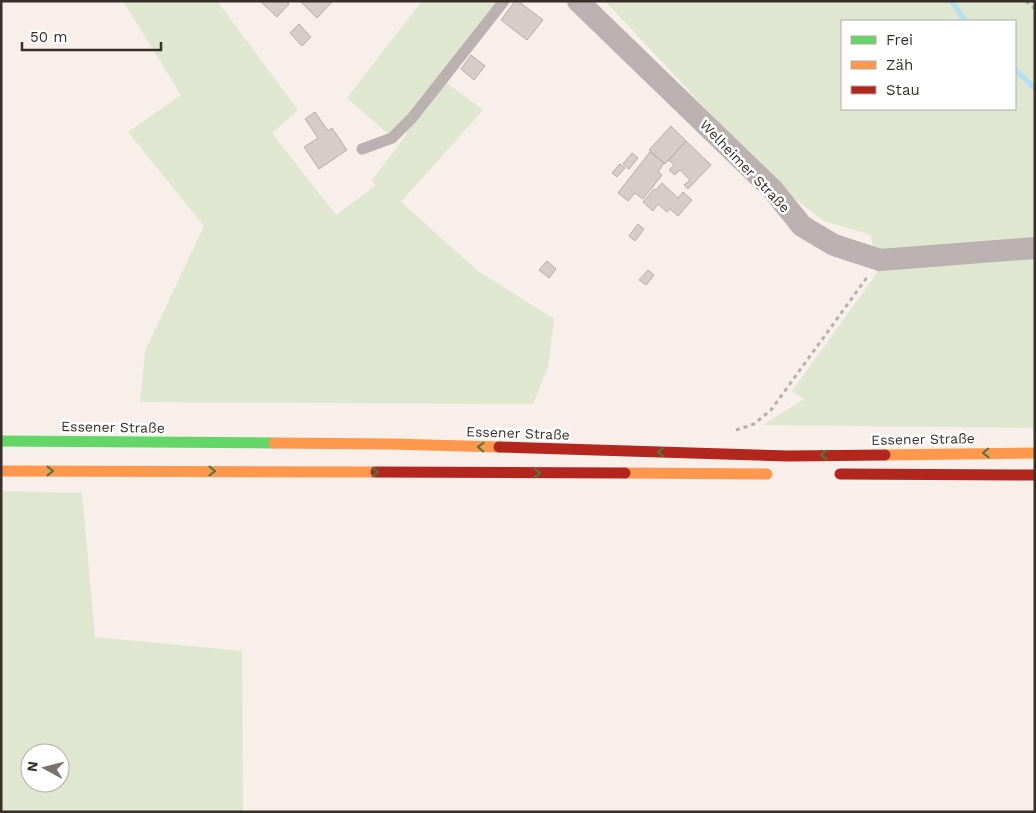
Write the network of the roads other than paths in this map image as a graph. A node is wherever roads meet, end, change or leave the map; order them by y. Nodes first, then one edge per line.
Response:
1 (504, 1) edge
2 (578, 1) edge
3 (362, 149) dead end
4 (1035, 248) edge
5 (1, 441) edge
6 (1035, 453) edge
7 (1, 471) edge
8 (776, 474) dead end
9 (826, 474) dead end
10 (1035, 475) edge

1 - 3 lane
2 - 4 street, Welheimer Straße
6 -> 5 main road, Essener Straße
7 -> 8 main road
9 - 10 main road

